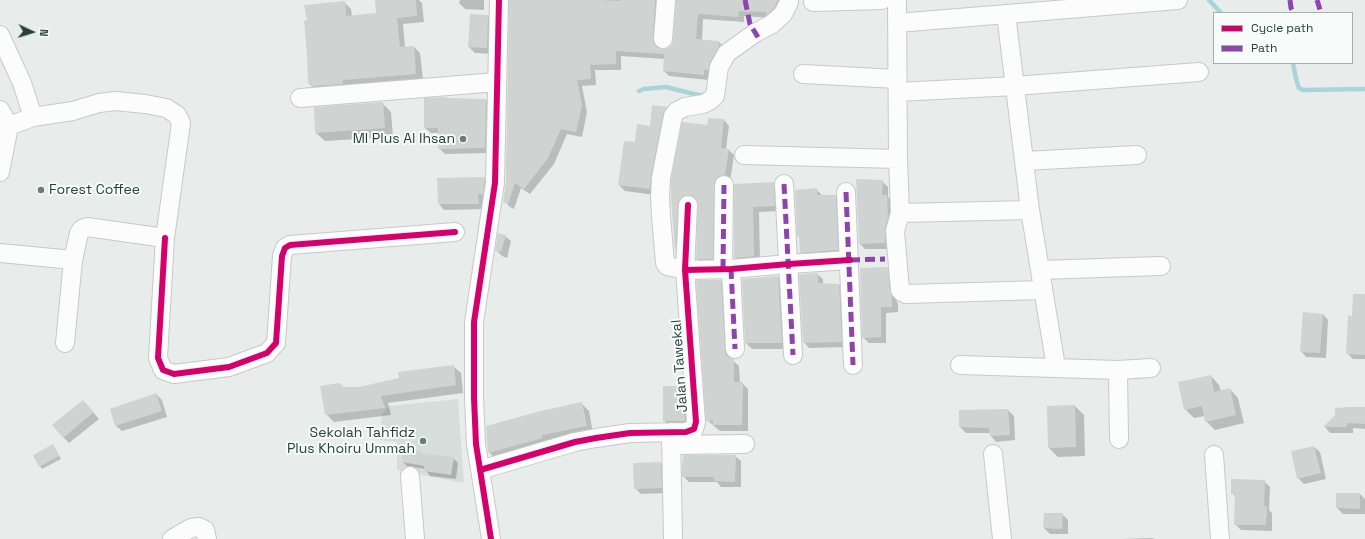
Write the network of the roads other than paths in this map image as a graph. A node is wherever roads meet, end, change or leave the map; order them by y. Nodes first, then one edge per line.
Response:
1 (499, 0) edge
2 (666, 0) edge
3 (882, 0) edge
4 (898, 0) edge
5 (1178, 0) edge
6 (789, 2) dead end
7 (813, 2) dead end
8 (1006, 14) junction
9 (897, 23) junction
10 (0, 35) edge
11 (663, 39) dead end
12 (1199, 72) dead end
13 (803, 74) dead end
14 (497, 82) junction
15 (898, 85) junction
16 (1015, 86) junction
17 (300, 98) dead end
18 (0, 110) edge
19 (33, 117) junction
20 (9, 126) junction
21 (744, 155) dead end
22 (1137, 155) dead end
23 (898, 159) junction
24 (1025, 161) junction
25 (0, 172) edge
26 (784, 184) dead end
27 (724, 185) dead end
28 (846, 192) dead end
29 (688, 205) dead end
30 (1030, 210) junction
31 (900, 213) junction
32 (455, 232) dead end
33 (165, 238) junction
34 (0, 253) edge
35 (73, 260) junction
36 (850, 260) junction
37 (789, 264) junction
38 (1161, 266) dead end
39 (727, 269) junction
40 (685, 270) junction
41 (1040, 270) junction
42 (1043, 290) junction
43 (65, 344) dead end
44 (735, 349) dead end
45 (793, 355) dead end
46 (853, 365) dead end
47 (960, 365) dead end
48 (1056, 367) junction
49 (1151, 368) dead end
50 (1118, 370) junction
51 (671, 438) junction
52 (1119, 439) dead end
53 (745, 444) dead end
54 (993, 454) dead end
55 (1214, 454) dead end
56 (480, 470) junction
57 (410, 476) dead end
58 (172, 539) edge
59 (207, 539) edge
60 (415, 539) edge
61 (490, 539) edge
62 (673, 539) edge
63 (1002, 539) edge
64 (1220, 539) edge

1 - 14 street
2 - 11 street
3 - 7 street
4 - 9 street
5 - 8 street
6 - 40 street
8 - 9 street
8 - 16 street
9 - 15 street
10 - 19 street
12 - 16 street
13 - 15 street
14 - 17 street
14 - 56 street
15 - 16 street
15 - 23 street
16 - 24 street
18 - 20 street
19 - 20 street
19 - 33 street
20 - 25 street
21 - 23 street
22 - 24 street
23 - 31 street
24 - 30 street
26 - 37 street
27 - 39 street
28 - 36 street
29 - 40 street
30 - 31 street
30 - 41 street
31 - 42 street
32 - 33 street
33 - 35 street
34 - 35 street
35 - 43 street
36 - 37 street
36 - 46 street
37 - 39 street
37 - 45 street
38 - 41 street
39 - 40 street
39 - 44 street
40 - 51 street, Jalan Tawekal
41 - 42 street
42 - 48 street
47 - 48 street
48 - 50 street
49 - 50 street
50 - 52 street
51 - 53 street
51 - 56 street, Jalan Tawekal
51 - 62 street
54 - 63 street
55 - 64 street
56 - 61 street
57 - 60 street
58 - 59 street

